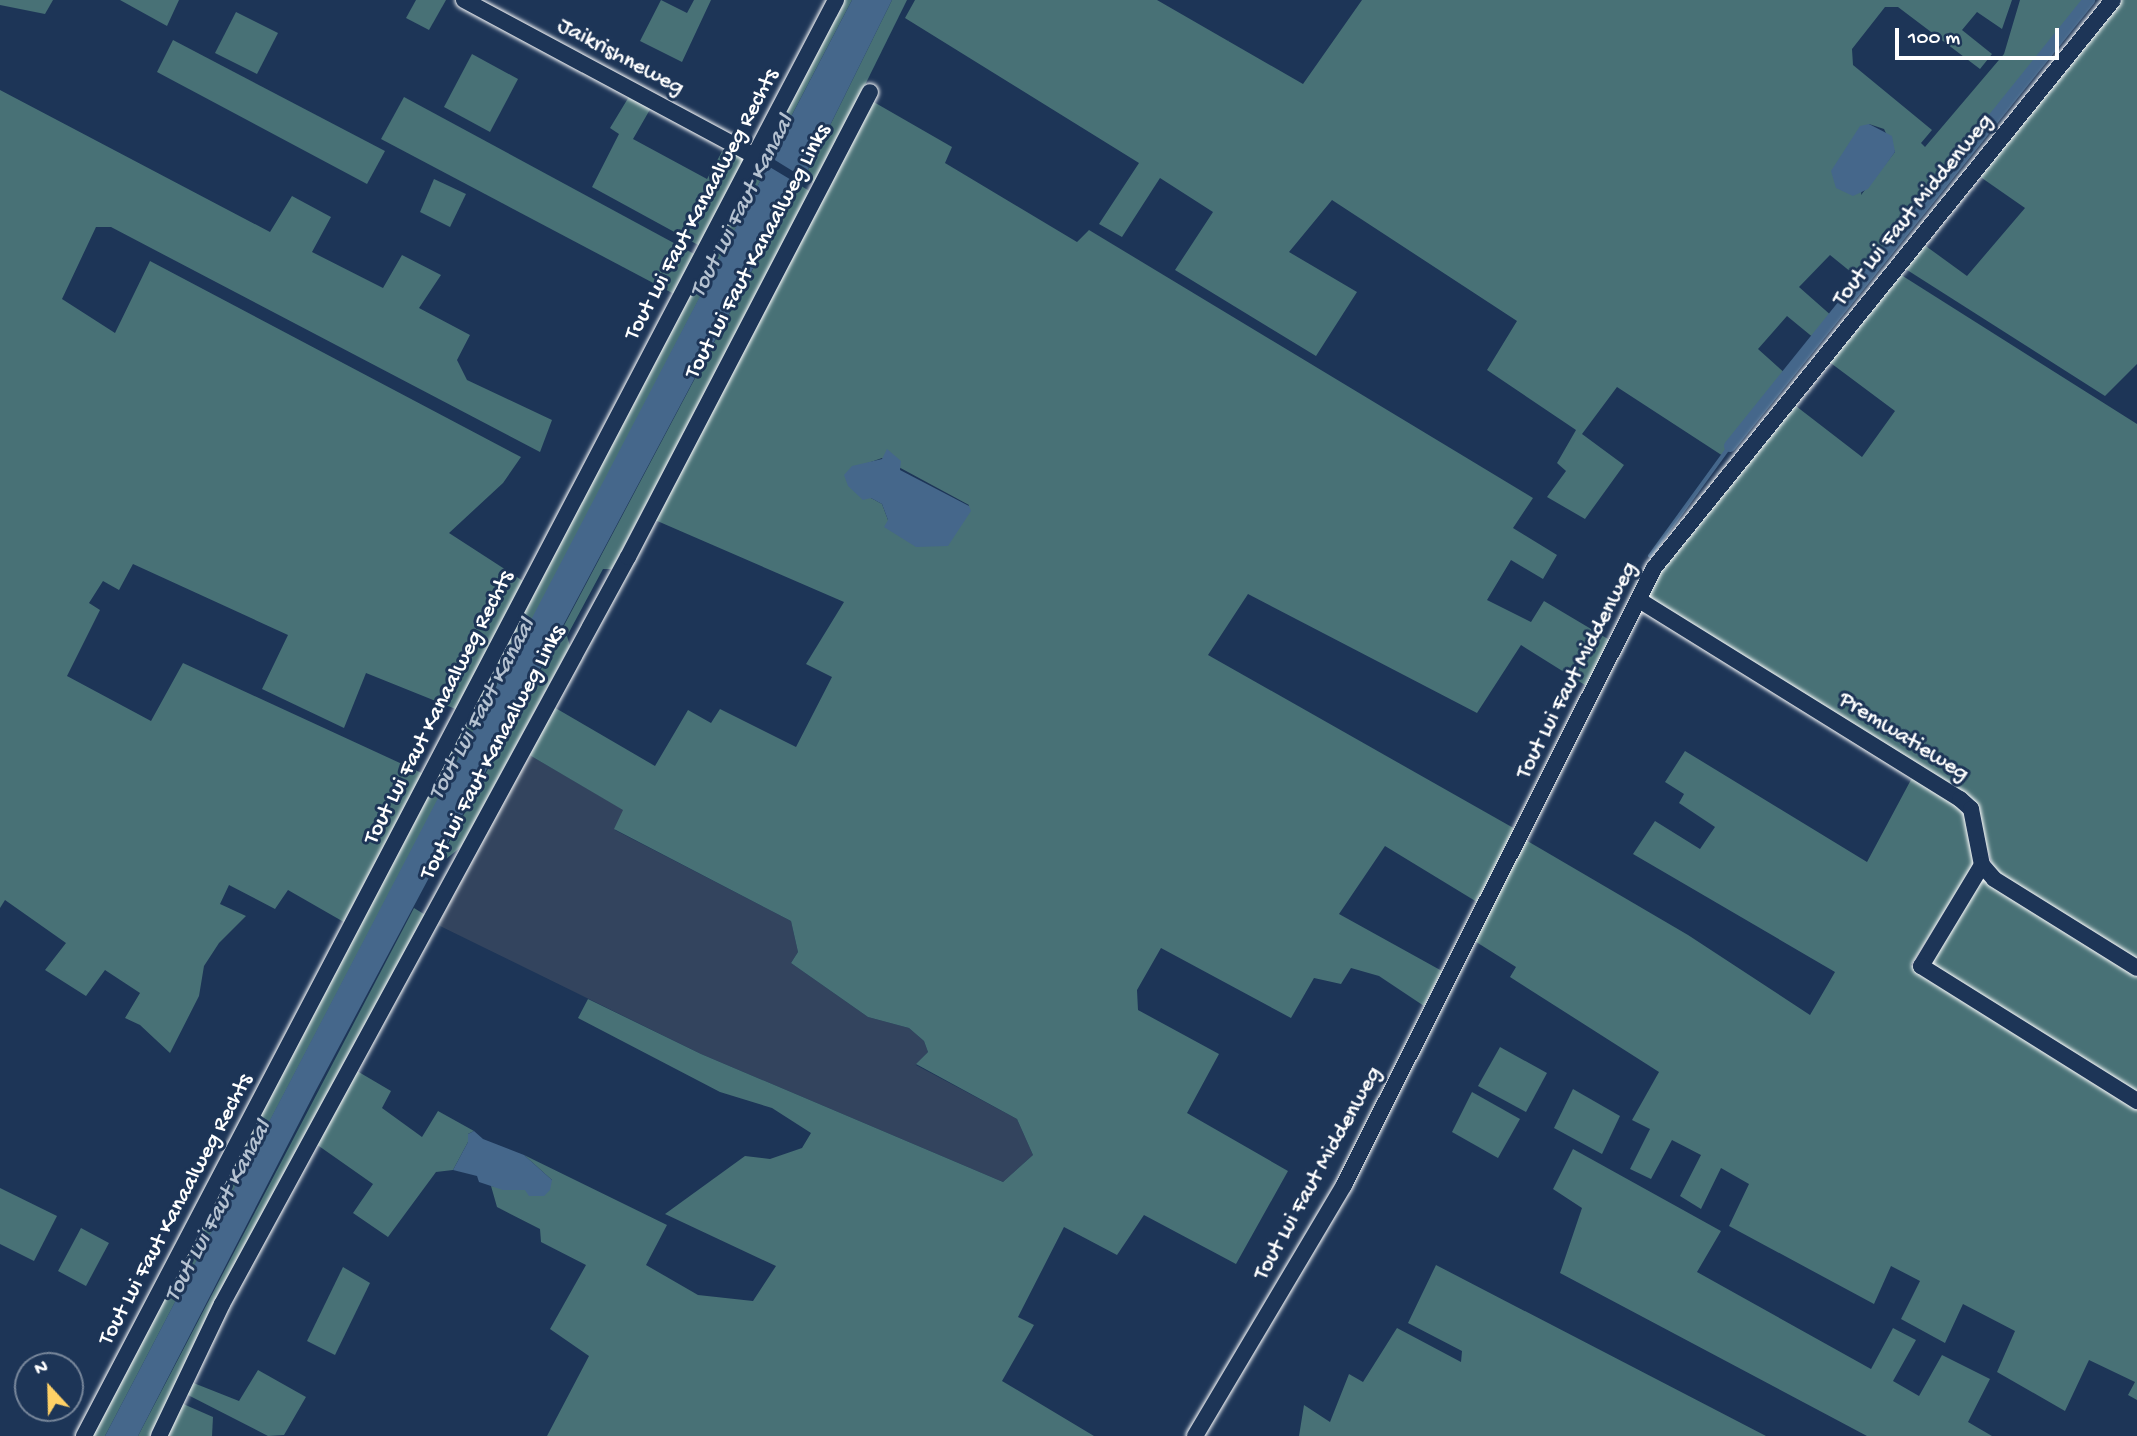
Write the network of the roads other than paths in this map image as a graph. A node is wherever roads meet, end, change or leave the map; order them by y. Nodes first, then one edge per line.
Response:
1 (464, 0) edge
2 (836, 0) edge
3 (2113, 0) edge
4 (870, 92) dead end
5 (755, 156) junction
6 (1639, 600) junction
7 (1982, 865) junction
8 (2137, 968) edge
9 (2137, 1101) edge
10 (84, 1436) edge
11 (159, 1436) edge
12 (1195, 1436) edge

1 - 5 street, Jaikrishneweg
2 - 5 street, Tout Lui Faut Kanaalweg Rechts
3 - 6 street, Tout Lui Faut Middenweg
4 - 11 street, Tout Lui Faut Kanaalweg Links
5 - 10 street, Tout Lui Faut Kanaalweg Rechts
6 - 7 street, Premwatieweg
6 - 12 street, Tout Lui Faut Middenweg
7 - 8 street
7 - 9 street

